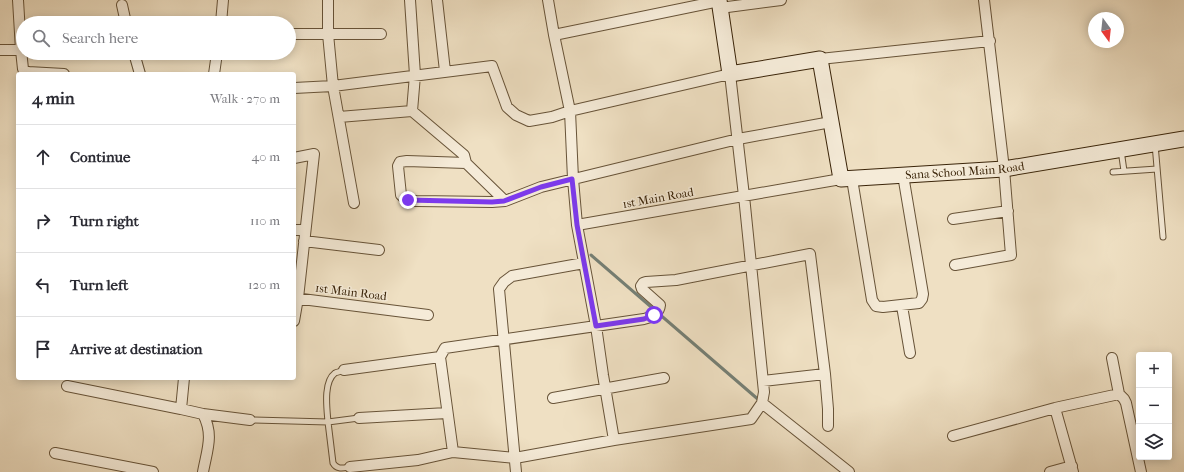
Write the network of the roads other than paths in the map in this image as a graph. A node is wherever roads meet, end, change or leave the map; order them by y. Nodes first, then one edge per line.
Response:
1 (18, 0) edge
2 (223, 0) edge
3 (328, 0) edge
4 (410, 0) edge
5 (437, 0) edge
6 (548, 0) edge
7 (781, 0) edge
8 (984, 0) edge
9 (720, 3) edge
10 (122, 5) dead end
11 (19, 16) edge
12 (124, 16) edge
13 (222, 16) edge
14 (296, 34) edge
15 (328, 34) junction
16 (381, 34) dead end
17 (554, 35) junction
18 (990, 42) junction
19 (0, 50) edge
20 (16, 50) edge
21 (820, 59) junction
22 (22, 60) edge
23 (136, 60) edge
24 (216, 60) edge
25 (445, 71) junction
26 (28, 72) edge
27 (139, 72) edge
28 (214, 72) edge
29 (730, 74) junction
30 (415, 75) junction
31 (333, 86) junction
32 (296, 88) edge
33 (412, 111) junction
34 (570, 111) junction
35 (339, 117) junction
36 (831, 122) junction
37 (1184, 139) edge
38 (738, 140) junction
39 (1154, 144) junction
40 (1121, 150) junction
41 (296, 158) edge
42 (466, 163) junction
43 (1004, 169) junction
44 (1157, 169) junction
45 (1124, 171) junction
46 (1113, 172) dead end
47 (903, 175) junction
48 (572, 179) junction
49 (847, 179) junction
50 (744, 196) junction
51 (504, 201) junction
52 (354, 204) dead end
53 (1008, 211) junction
54 (953, 219) dead end
55 (577, 225) junction
56 (296, 231) edge
57 (305, 236) junction
58 (1163, 237) dead end
59 (379, 250) dead end
60 (584, 263) junction
61 (955, 265) dead end
62 (751, 266) junction
63 (296, 298) edge
64 (902, 306) junction
65 (428, 315) dead end
66 (596, 326) junction
67 (503, 339) junction
68 (910, 353) dead end
69 (440, 357) junction
70 (1112, 358) dead end
71 (344, 370) joint
72 (825, 374) junction
73 (664, 378) dead end
74 (184, 380) edge
75 (762, 381) junction
76 (68, 386) dead end
77 (605, 388) junction
78 (1119, 394) junction
79 (553, 398) dead end
80 (762, 403) junction
81 (1055, 408) junction
82 (181, 409) junction
83 (447, 413) junction
84 (203, 414) junction
85 (359, 418) joint
86 (250, 420) joint
87 (328, 422) junction
88 (828, 426) dead end
89 (953, 436) dead end
90 (614, 440) junction
91 (453, 452) junction
92 (55, 453) dead end
93 (515, 458) junction
94 (350, 467) joint
95 (1072, 469) edge
96 (153, 472) edge
97 (203, 472) edge
98 (516, 472) edge
99 (849, 472) edge
100 (1050, 472) edge
101 (1141, 472) edge

1 - 11 street
2 - 13 street
3 - 15 street
4 - 30 street
5 - 25 street
6 - 17 street
7 - 9 street
8 - 18 street
9 - 17 street
9 - 29 street
10 - 12 street
14 - 15 street
15 - 16 street
15 - 31 street
17 - 34 street
18 - 21 street
18 - 43 street
19 - 20 street
21 - 29 street
21 - 36 street
22 - 26 street
23 - 27 street
24 - 28 street
25 - 30 street
25 - 34 street
29 - 34 street
29 - 38 street
30 - 31 street
30 - 33 street
31 - 32 street
31 - 35 street
33 - 35 street
33 - 42 street
34 - 48 street
35 - 52 street
36 - 38 street
36 - 49 street
37 - 39 street, Sana School Main Road
38 - 48 street
38 - 50 street
39 - 40 street, Sana School Main Road
39 - 44 lane
40 - 43 street, Sana School Main Road
40 - 45 lane
41 - 57 street
42 - 51 street
42 - 51 street
43 - 47 street, Sana School Main Road
43 - 53 street
44 - 45 lane
44 - 58 lane
45 - 46 lane
47 - 49 street, Sana School Main Road
47 - 64 street
48 - 51 street
48 - 55 street
49 - 50 street, Sana School Main Road
49 - 64 street
50 - 55 street, 1st Main Road
50 - 62 street
53 - 54 street
53 - 61 street
55 - 60 street
56 - 57 street
57 - 59 street
57 - 63 street
60 - 66 street
60 - 67 street
62 - 66 street
62 - 72 street
62 - 75 street
63 - 65 street, 1st Main Road
64 - 68 street
66 - 67 street
66 - 77 street
67 - 69 street
67 - 93 street
69 - 71 street
69 - 83 street
70 - 78 street
71 - 87 lane
72 - 75 street
72 - 88 street
73 - 77 street
74 - 82 street
75 - 80 street
76 - 82 street
77 - 79 street
77 - 90 street
78 - 81 street
78 - 101 street
80 - 90 street
80 - 99 street
81 - 89 street
81 - 95 street
82 - 84 street
83 - 85 street
83 - 91 street
84 - 86 street
84 - 97 street
85 - 87 lane
86 - 87 lane
87 - 94 lane
90 - 93 street
91 - 93 street
91 - 94 street
92 - 96 street
93 - 98 street
95 - 100 street

